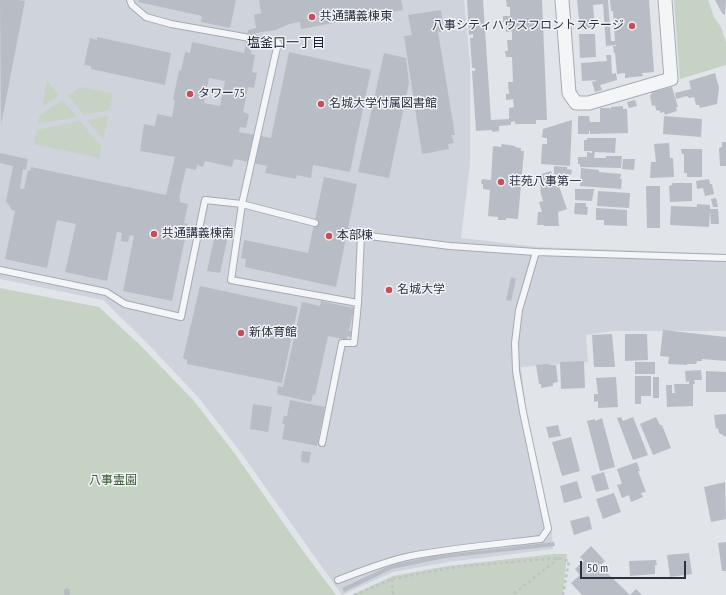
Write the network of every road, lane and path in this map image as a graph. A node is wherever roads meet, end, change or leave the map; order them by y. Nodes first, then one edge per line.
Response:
1 (130, 0) edge
2 (562, 0) edge
3 (666, 0) edge
4 (242, 204) junction
5 (315, 223) dead end
6 (347, 232) dead end
7 (361, 235) junction
8 (536, 252) junction
9 (726, 258) edge
10 (0, 270) edge
11 (358, 303) junction
12 (322, 443) dead end
13 (559, 558) junction
14 (392, 579) junction
15 (338, 580) dead end
16 (354, 595) edge
17 (393, 595) edge
18 (512, 595) edge
19 (563, 595) edge

1 - 4 lane
2 - 3 street
4 - 5 lane
4 - 10 lane
4 - 11 lane
6 - 7 lane
7 - 8 lane
7 - 11 lane
8 - 9 lane
8 - 15 lane
11 - 12 lane
13 - 14 path
13 - 18 path
13 - 19 path
14 - 16 path
14 - 17 path

